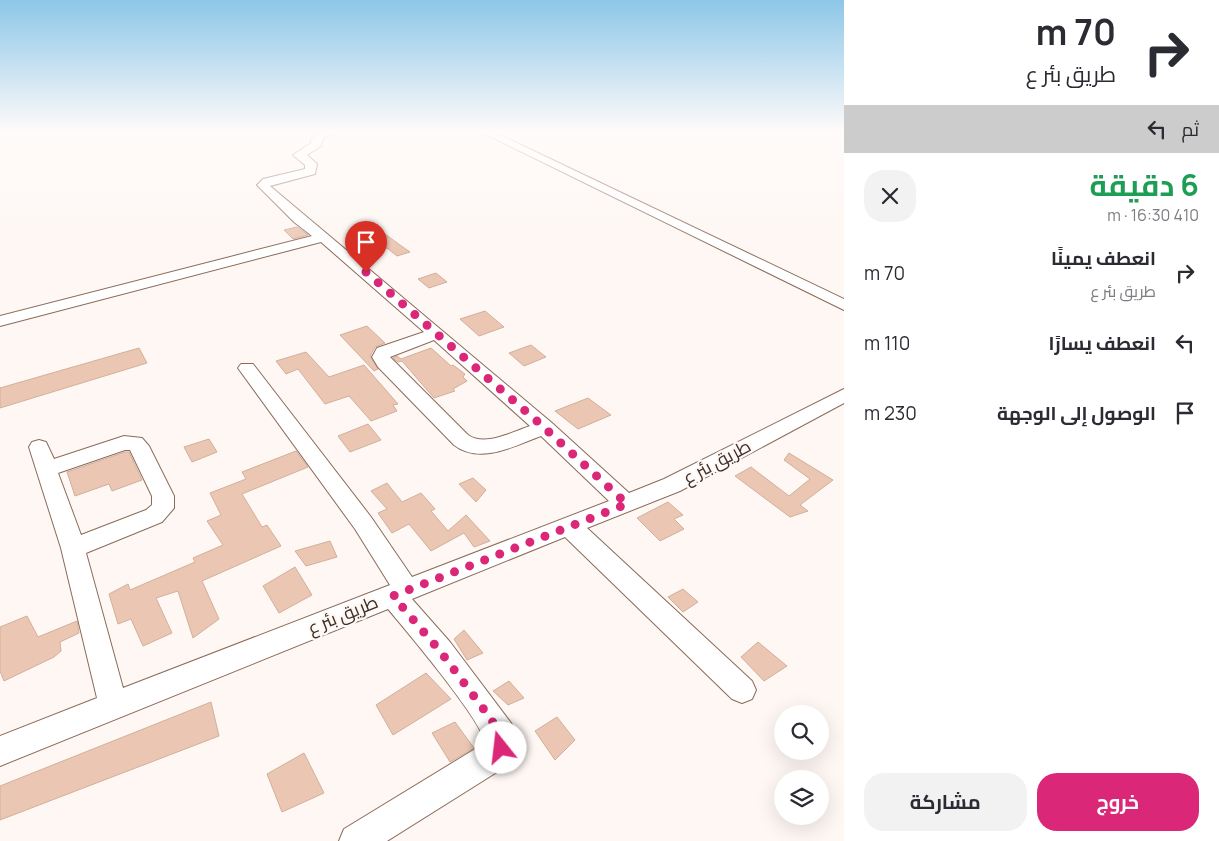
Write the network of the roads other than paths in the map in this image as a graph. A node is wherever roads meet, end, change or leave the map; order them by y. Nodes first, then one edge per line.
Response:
1 (310, 171) edge
2 (570, 171) edge
3 (324, 237) junction
4 (844, 305) edge
5 (0, 321) edge
6 (436, 334) junction
7 (246, 368) dead end
8 (844, 395) edge
9 (545, 428) junction
10 (627, 504) junction
11 (570, 527) junction
12 (73, 548) junction
13 (400, 593) junction
14 (742, 690) dead end
15 (113, 706) junction
16 (0, 750) edge
17 (356, 841) edge

1 - 3 street
2 - 4 street
3 - 5 street
3 - 6 street
6 - 9 street
6 - 9 street
7 - 13 street
8 - 10 street, طريق بئر ع
9 - 10 street
10 - 11 street, طريق بئر ع
11 - 13 street, طريق بئر ع
11 - 14 street
12 - 12 street
12 - 15 street
13 - 15 street, طريق بئر ع
13 - 17 street
15 - 16 street, طريق بئر ع

